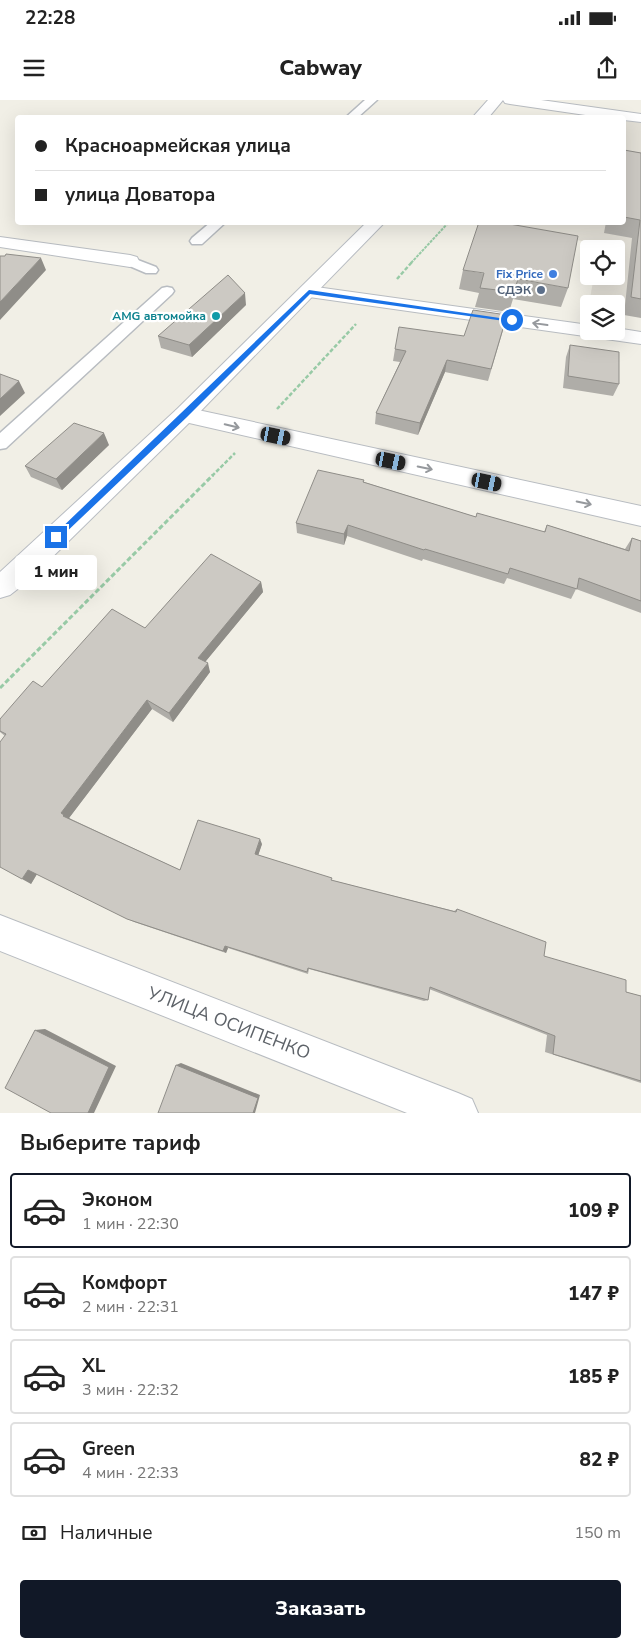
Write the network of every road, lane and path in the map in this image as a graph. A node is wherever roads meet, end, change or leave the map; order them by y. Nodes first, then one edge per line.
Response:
1 (372, 100) edge
2 (496, 100) edge
3 (510, 100) edge
4 (354, 115) edge
5 (482, 115) edge
6 (619, 115) edge
7 (626, 116) edge
8 (641, 118) edge
9 (216, 225) edge
10 (373, 225) edge
11 (446, 225) edge
12 (197, 241) dead end
13 (0, 242) edge
14 (130, 261) joint
15 (151, 270) dead end
16 (167, 291) dead end
17 (309, 292) junction
18 (376, 301) junction
19 (580, 330) edge
20 (625, 336) edge
21 (641, 338) edge
22 (184, 415) junction
23 (256, 431) junction
24 (0, 443) edge
25 (641, 516) edge
26 (6, 576) edge
27 (0, 596) edge
28 (0, 688) edge
29 (0, 933) edge
30 (458, 1113) edge

1 - 4 lane
2 - 5 street
3 - 6 street
7 - 8 street
9 - 12 lane
10 - 17 street
11 - 18 path
13 - 14 street
14 - 15 lane
16 - 24 lane
17 - 18 street
17 - 22 street
19 -> 18 street
18 - 23 path
20 - 21 street
22 -> 23 street
22 - 26 street
23 -> 25 street
23 - 28 path
26 - 27 street
29 - 30 street, УЛИЦА ОСИПЕНКО

